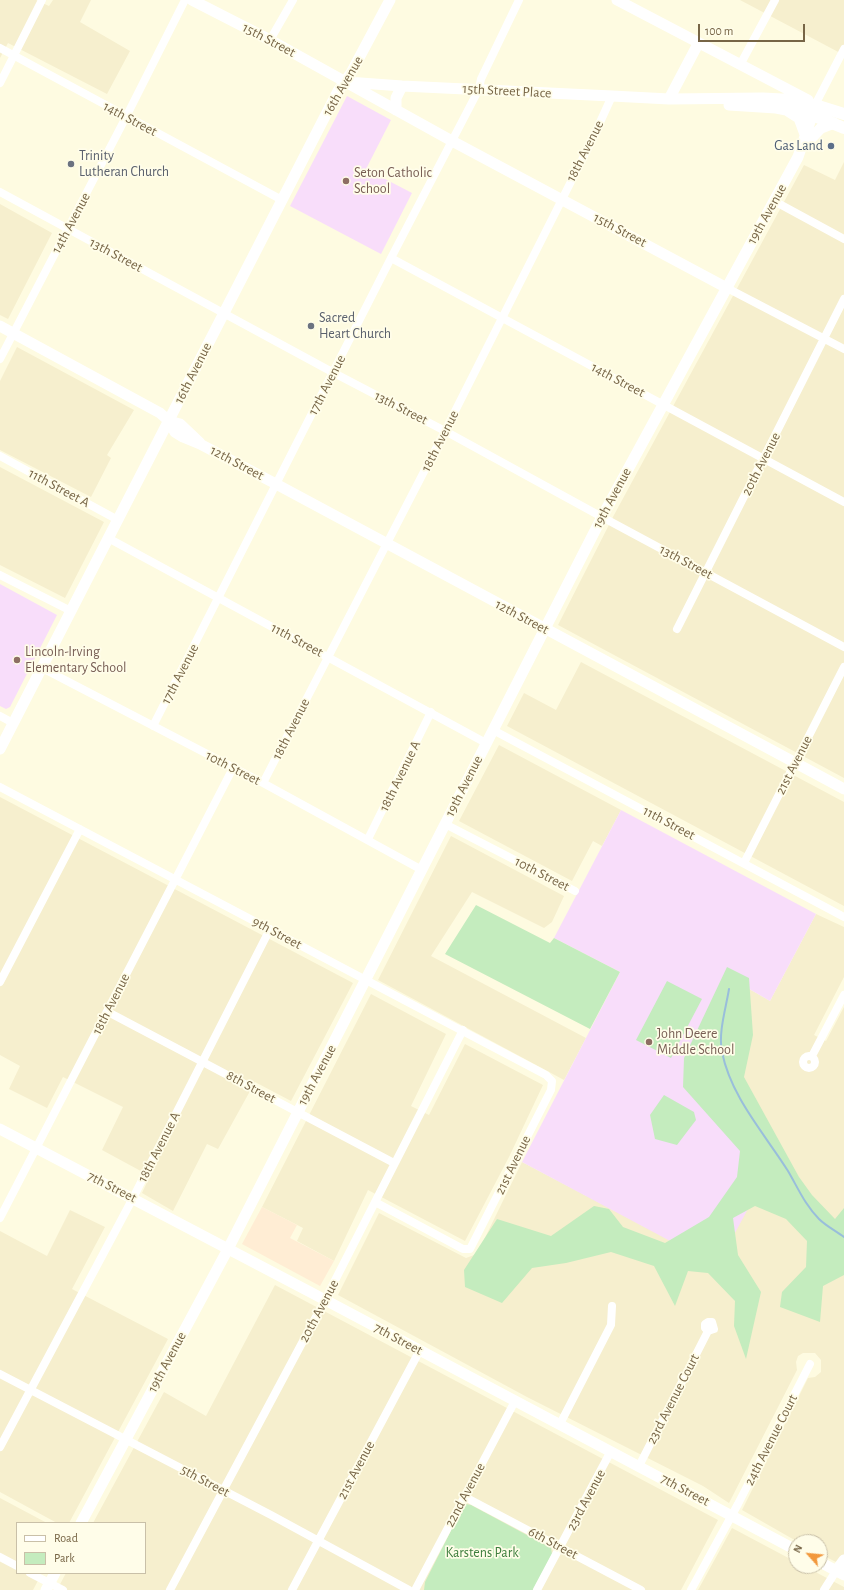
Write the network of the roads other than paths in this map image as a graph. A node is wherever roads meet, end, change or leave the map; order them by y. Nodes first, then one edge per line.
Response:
1 (42, 0) edge
2 (184, 0) edge
3 (192, 0) edge
4 (293, 0) edge
5 (519, 0) edge
6 (775, 0) edge
7 (386, 1) edge
8 (623, 2) edge
9 (270, 40) junction
10 (698, 44) junction
11 (0, 48) edge
12 (844, 49) edge
13 (14, 55) junction
14 (740, 65) junction
15 (345, 81) junction
16 (0, 83) edge
17 (402, 86) junction
18 (479, 89) junction
19 (612, 96) junction
20 (669, 98) junction
21 (784, 109) junction
22 (396, 110) junction
23 (814, 110) junction
24 (844, 114) edge
25 (126, 117) junction
26 (839, 125) edge
27 (806, 137) junction
28 (452, 141) junction
29 (801, 149) junction
30 (0, 192) edge
31 (561, 199) junction
32 (282, 200) junction
33 (774, 201) junction
34 (68, 229) junction
35 (844, 239) edge
36 (391, 258) junction
37 (727, 288) junction
38 (844, 299) edge
39 (224, 313) junction
40 (501, 318) junction
41 (0, 326) edge
42 (13, 333) junction
43 (824, 339) junction
44 (844, 350) edge
45 (0, 359) edge
46 (334, 373) junction
47 (662, 404) junction
48 (169, 421) junction
49 (446, 430) junction
50 (0, 456) edge
51 (763, 458) junction
52 (276, 484) junction
53 (844, 502) edge
54 (602, 517) junction
55 (118, 520) junction
56 (108, 538) junction
57 (386, 544) junction
58 (706, 572) junction
59 (0, 575) edge
60 (218, 598) junction
61 (71, 612) junction
62 (677, 629) dead end
63 (544, 630) junction
64 (844, 647) edge
65 (328, 656) junction
66 (844, 667) edge
67 (42, 668) junction
68 (431, 712) junction
69 (0, 716) edge
70 (14, 723) junction
71 (153, 726) junction
72 (493, 730) junction
73 (486, 743) junction
74 (0, 749) edge
75 (795, 763) junction
76 (233, 768) junction
77 (263, 783) junction
78 (0, 786) edge
79 (844, 789) edge
80 (445, 824) junction
81 (80, 829) junction
82 (368, 840) junction
83 (744, 863) junction
84 (422, 870) junction
85 (175, 879) junction
86 (575, 891) dead end
87 (844, 917) edge
88 (270, 929) junction
89 (366, 980) junction
90 (0, 982) edge
91 (844, 996) edge
92 (108, 1012) junction
93 (462, 1030) junction
94 (812, 1056) dead end
95 (203, 1061) junction
96 (552, 1081) joint
97 (298, 1112) junction
98 (0, 1130) edge
99 (36, 1148) junction
100 (394, 1163) junction
101 (133, 1198) junction
102 (375, 1202) junction
103 (0, 1218) edge
104 (228, 1249) junction
105 (325, 1300) junction
106 (612, 1306) dead end
107 (708, 1331) dead end
108 (420, 1350) junction
109 (810, 1364) dead end
110 (0, 1374) edge
111 (30, 1390) junction
112 (515, 1401) junction
113 (560, 1424) junction
114 (126, 1440) junction
115 (0, 1447) edge
116 (611, 1451) junction
117 (639, 1466) junction
118 (223, 1491) junction
119 (464, 1497) junction
120 (732, 1515) junction
121 (82, 1522) edge
122 (318, 1541) junction
123 (788, 1546) edge
124 (560, 1547) junction
125 (0, 1557) edge
126 (844, 1560) edge
127 (16, 1565) edge
128 (828, 1566) edge
129 (840, 1573) edge
130 (31, 1574) edge
131 (54, 1574) edge
132 (48, 1587) edge
133 (63, 1590) edge
134 (170, 1590) edge
135 (292, 1590) edge
136 (409, 1590) edge
137 (415, 1590) edge
138 (537, 1590) edge
139 (641, 1590) edge
140 (691, 1590) edge
141 (824, 1590) edge

1 - 13 street
2 - 25 street, 14th Avenue
3 - 9 street, 15th Street
4 - 9 street
5 - 18 street, 17th Avenue
6 - 14 street
7 - 15 street, 16th Avenue
8 - 10 street
9 - 15 street, 15th Street
10 - 14 street
10 - 20 street
11 - 13 street, 14th Street
12 - 23 street, 19th Avenue
13 - 16 street
13 - 25 street, 14th Street
14 - 23 street
15 - 17 street, 15th Street Place
15 - 22 street, 15th Street
15 - 32 street, 16th Avenue
17 - 18 street, 15th Street Place
17 - 22 street
18 - 19 street, 15th Street Place
18 - 28 street, 17th Avenue
19 - 20 street, 15th Street Place
19 - 31 street, 18th Avenue
20 - 21 street, 15th Street Place
20 - 23 street, 15th Street Place
21 - 23 street, 15th Street Place
21 - 27 street
22 - 28 street, 15th Street
23 - 24 main road
23 - 26 main road, 15th Street Place
23 - 27 street, 19th Avenue
25 - 32 street, 14th Street
25 - 34 street, 14th Avenue
26 - 29 street
27 - 29 street, 19th Avenue
28 - 31 street, 15th Street
28 - 36 street, 17th Avenue
29 - 33 street, 19th Avenue
30 - 34 street, 13th Street
31 - 37 street, 15th Street
31 - 40 street, 18th Avenue
32 - 39 street, 16th Avenue
33 - 35 street
33 - 37 street, 19th Avenue
34 - 39 street, 13th Street
34 - 42 street, 14th Avenue
36 - 40 street, 14th Street
36 - 46 street, 17th Avenue
37 - 43 street, 15th Street
37 - 47 street, 19th Avenue
38 - 43 street, 20th Avenue
39 - 46 street, 13th Street
39 - 48 street, 16th Avenue
40 - 47 street, 14th Street
40 - 49 street, 18th Avenue
41 - 42 street, 12th Street
42 - 45 street, 14th Avenue
42 - 48 street, 12th Street
43 - 44 street, 15th Street
43 - 51 street, 20th Avenue
46 - 49 street, 13th Street
46 - 52 street, 17th Avenue
47 - 51 street, 14th Street
47 - 54 street, 19th Avenue
48 - 52 street, 12th Street
48 - 55 street, 16th Avenue
49 - 54 street, 13th Street
49 - 57 street, 18th Avenue
50 - 55 street, 11th Street A
51 - 53 street, 14th Street
51 - 58 street, 20th Avenue
52 - 57 street, 12th Street
52 - 60 street, 17th Avenue
54 - 58 street, 13th Street
54 - 63 street, 19th Avenue
55 - 56 street, 16th Avenue
56 - 60 street, 11th Street
56 - 61 street, 16th Avenue
57 - 63 street, 12th Street
57 - 65 street, 18th Avenue
58 - 62 street, 20th Avenue
58 - 64 street, 13th Street
59 - 61 street
60 - 65 street, 11th Street
60 - 71 street, 17th Avenue
61 - 67 street, 16th Avenue
63 - 72 street, 19th Avenue
63 - 75 street, 12th Street
65 - 68 street, 11th Street
65 - 77 street, 18th Avenue
66 - 75 street, 21st Avenue
67 - 70 street, 16th Avenue
67 - 71 street, 10th Street
68 - 73 street, 11th Street
68 - 82 street, 18th Avenue A
69 - 70 street
70 - 74 street, 16th Avenue
71 - 76 street, 10th Street
72 - 73 street, 19th Avenue
72 - 83 street, 11th Street
73 - 80 street, 19th Avenue
75 - 79 street, 12th Street
75 - 83 street, 21st Avenue
76 - 77 street, 10th Street
76 - 85 street, 18th Avenue
77 - 82 street, 10th Street
78 - 81 street, 9th Street
80 - 84 street, 19th Avenue
80 - 86 street, 10th Street
81 - 85 street, 9th Street
81 - 90 street
82 - 84 street, 10th Street
83 - 87 street, 11th Street
84 - 89 street, 19th Avenue
85 - 88 street, 9th Street
85 - 92 street, 18th Avenue
88 - 89 street, 9th Street
88 - 95 street, 18th Avenue A
89 - 93 street, 9th Street
89 - 97 street, 19th Avenue
91 - 94 street
92 - 95 street, 8th Street
92 - 99 street, 18th Avenue
93 - 96 street, 9th Street
93 - 100 street, 20th Avenue
95 - 97 street, 8th Street
95 - 101 street, 18th Avenue A
96 - 102 street, 21st Avenue
97 - 100 street, 8th Street
97 - 104 street, 19th Avenue
98 - 99 street, 7th Street
99 - 101 street, 7th Street
99 - 103 street, 18th Avenue
100 - 102 street, 20th Avenue
101 - 104 street, 7th Street
101 - 111 street, 18th Avenue A
102 - 105 street, 20th Avenue
104 - 105 street, 7th Street
104 - 114 street, 19th Avenue
105 - 108 street, 7th Street
105 - 118 street, 20th Avenue
106 - 113 street
107 - 117 street, 23rd Avenue Court
108 - 112 street, 7th Street
108 - 122 street, 21st Avenue
109 - 120 street, 24th Avenue Court
110 - 111 street, 5th Street
111 - 114 street, 5th Street
111 - 115 street, 18th Avenue A
112 - 113 street, 7th Street
112 - 119 street, 22nd Avenue
113 - 116 street, 7th Street
114 - 118 street, 5th Street
114 - 121 street, 19th Avenue
116 - 117 street, 7th Street
116 - 124 street, 23rd Avenue
117 - 120 street, 7th Street
118 - 122 street, 5th Street
118 - 134 street, 20th Avenue
119 - 124 street, 6th Street
119 - 137 street, 22nd Avenue
120 - 123 street, 7th Street
120 - 140 street, 24th Avenue Court
122 - 135 street, 21st Avenue
122 - 136 street, 5th Street
124 - 138 street, 23rd Avenue
124 - 139 street, 6th Street
125 - 127 street
126 - 129 street
128 - 129 street
129 - 141 street
130 - 132 street
131 - 132 street
132 - 133 street

